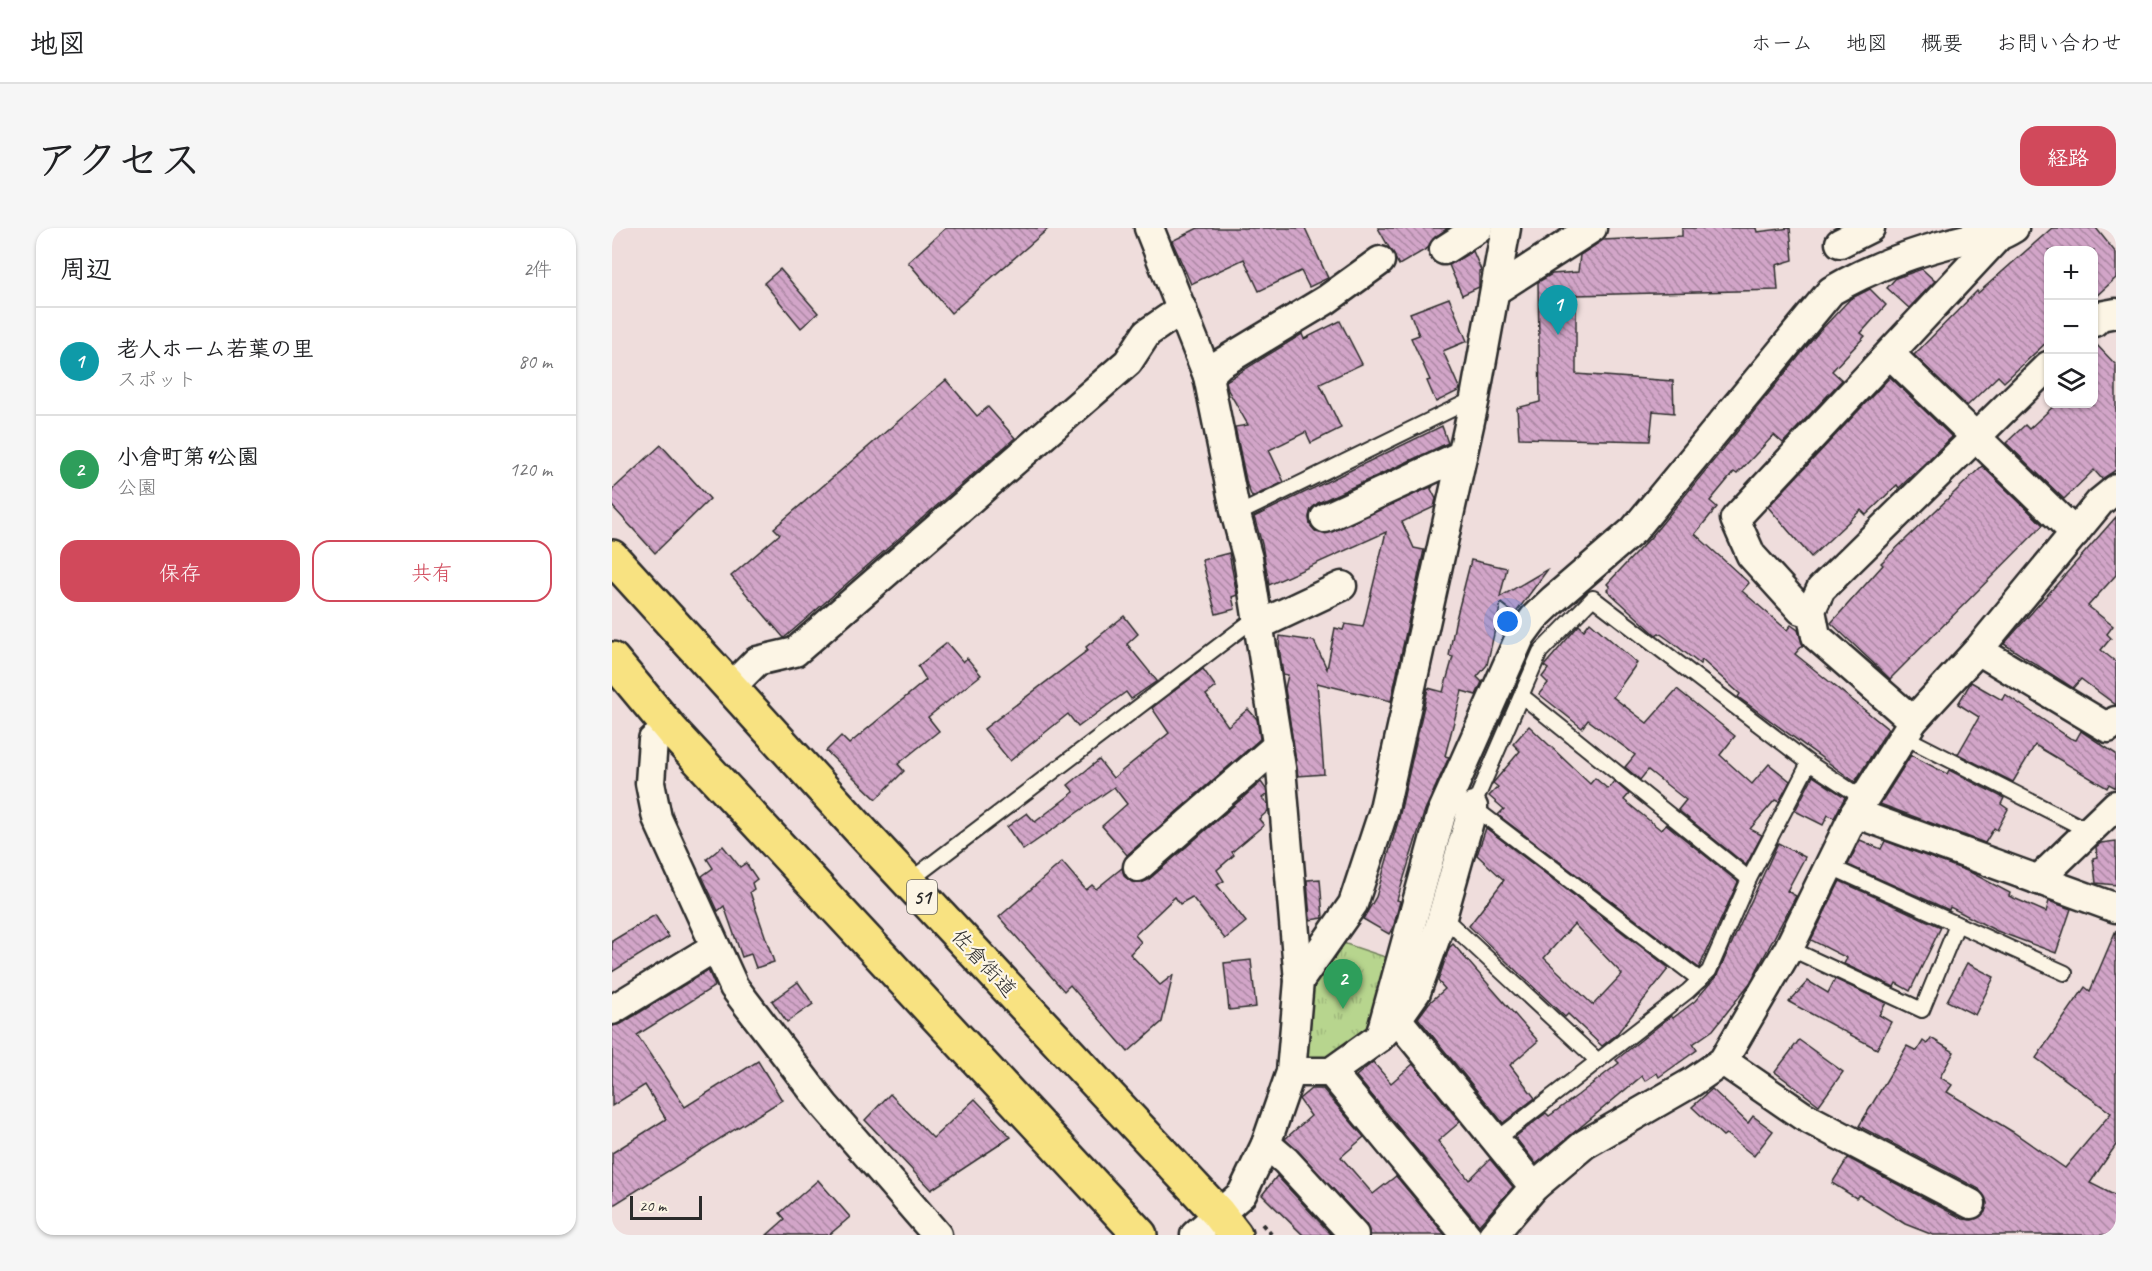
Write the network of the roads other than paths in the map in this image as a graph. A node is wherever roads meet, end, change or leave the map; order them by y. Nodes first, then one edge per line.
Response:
1 (1478, 228) edge
2 (1506, 228) edge
3 (1592, 228) edge
4 (1870, 228) edge
5 (1154, 230) edge
6 (2005, 234) edge
7 (1840, 243) dead end
8 (1444, 250) dead end
9 (1380, 261) dead end
10 (1496, 290) junction
11 (1182, 309) junction
12 (2116, 313) edge
13 (2098, 318) edge
14 (1890, 354) junction
15 (2044, 371) edge
16 (1208, 376) junction
17 (1475, 398) junction
18 (1976, 438) junction
19 (1462, 455) junction
20 (2116, 489) edge
21 (1236, 515) junction
22 (1325, 518) dead end
23 (2074, 533) junction
24 (612, 557) edge
25 (1342, 586) dead end
26 (1812, 610) junction
27 (1258, 620) junction
28 (1977, 650) junction
29 (612, 659) edge
30 (729, 688) junction
31 (1522, 696) junction
32 (2116, 721) edge
33 (1908, 729) junction
34 (672, 731) junction
35 (1278, 745) junction
36 (1809, 763) junction
37 (2116, 805) edge
38 (1860, 806) junction
39 (1473, 807) junction
40 (2089, 831) junction
41 (1829, 866) junction
42 (1138, 867) dead end
43 (1749, 879) junction
44 (2038, 880) junction
45 (908, 882) junction
46 (2116, 908) edge
47 (1442, 916) junction
48 (1958, 926) junction
49 (715, 947) junction
50 (1789, 948) junction
51 (2065, 973) dead end
52 (1700, 980) junction
53 (1299, 981) junction
54 (612, 1010) edge
55 (1388, 1028) junction
56 (1598, 1061) junction
57 (1723, 1061) junction
58 (1291, 1072) junction
59 (1331, 1072) junction
60 (1496, 1140) junction
61 (1266, 1144) junction
62 (1534, 1187) junction
63 (1971, 1204) dead end
64 (1216, 1228) edge
65 (937, 1235) edge
66 (1140, 1235) edge
67 (1354, 1235) edge
68 (1466, 1235) edge
69 (1493, 1235) edge

1 - 8 street
2 - 10 street
3 - 10 street
4 - 7 street
5 - 11 street
6 - 14 street
6 - 55 street
9 - 16 street
10 - 17 street
11 - 16 street
11 - 30 street
12 - 13 street
14 - 18 street
14 - 26 street
15 - 18 street
16 - 21 street
17 - 19 street
17 - 21 lane
18 - 23 street
18 - 26 street
19 - 22 street
19 - 53 street
20 - 23 street
21 - 27 street
23 - 28 street
24 - 30 highway, 佐倉街道 / 51
25 - 27 street
26 - 33 street
27 - 35 street
27 - 45 lane
28 - 32 street
28 - 33 street
29 - 34 highway
30 - 45 highway, 佐倉街道 / 51
31 - 36 lane
31 - 39 lane
31 - 43 lane
33 - 38 street
33 - 40 lane
34 - 49 street
34 - 66 highway
35 - 42 street
35 - 53 street
36 - 38 lane
36 - 43 lane
37 - 40 street
38 - 41 street
38 - 44 street
39 - 47 street
39 - 52 lane
40 - 44 street
41 - 48 lane
41 - 50 street
43 - 52 lane
44 - 46 street
45 - 64 highway, 佐倉街道 / 51
47 - 55 street
47 - 56 lane
48 - 50 lane
48 - 51 lane
49 - 54 street
49 - 65 street
50 - 57 street
52 - 56 lane
53 - 58 street
55 - 59 street
55 - 60 street
56 - 60 lane
57 - 62 street
57 - 63 street
58 - 59 street
58 - 61 street
59 - 68 street
60 - 62 street
61 - 64 street
61 - 67 street
62 - 69 street

